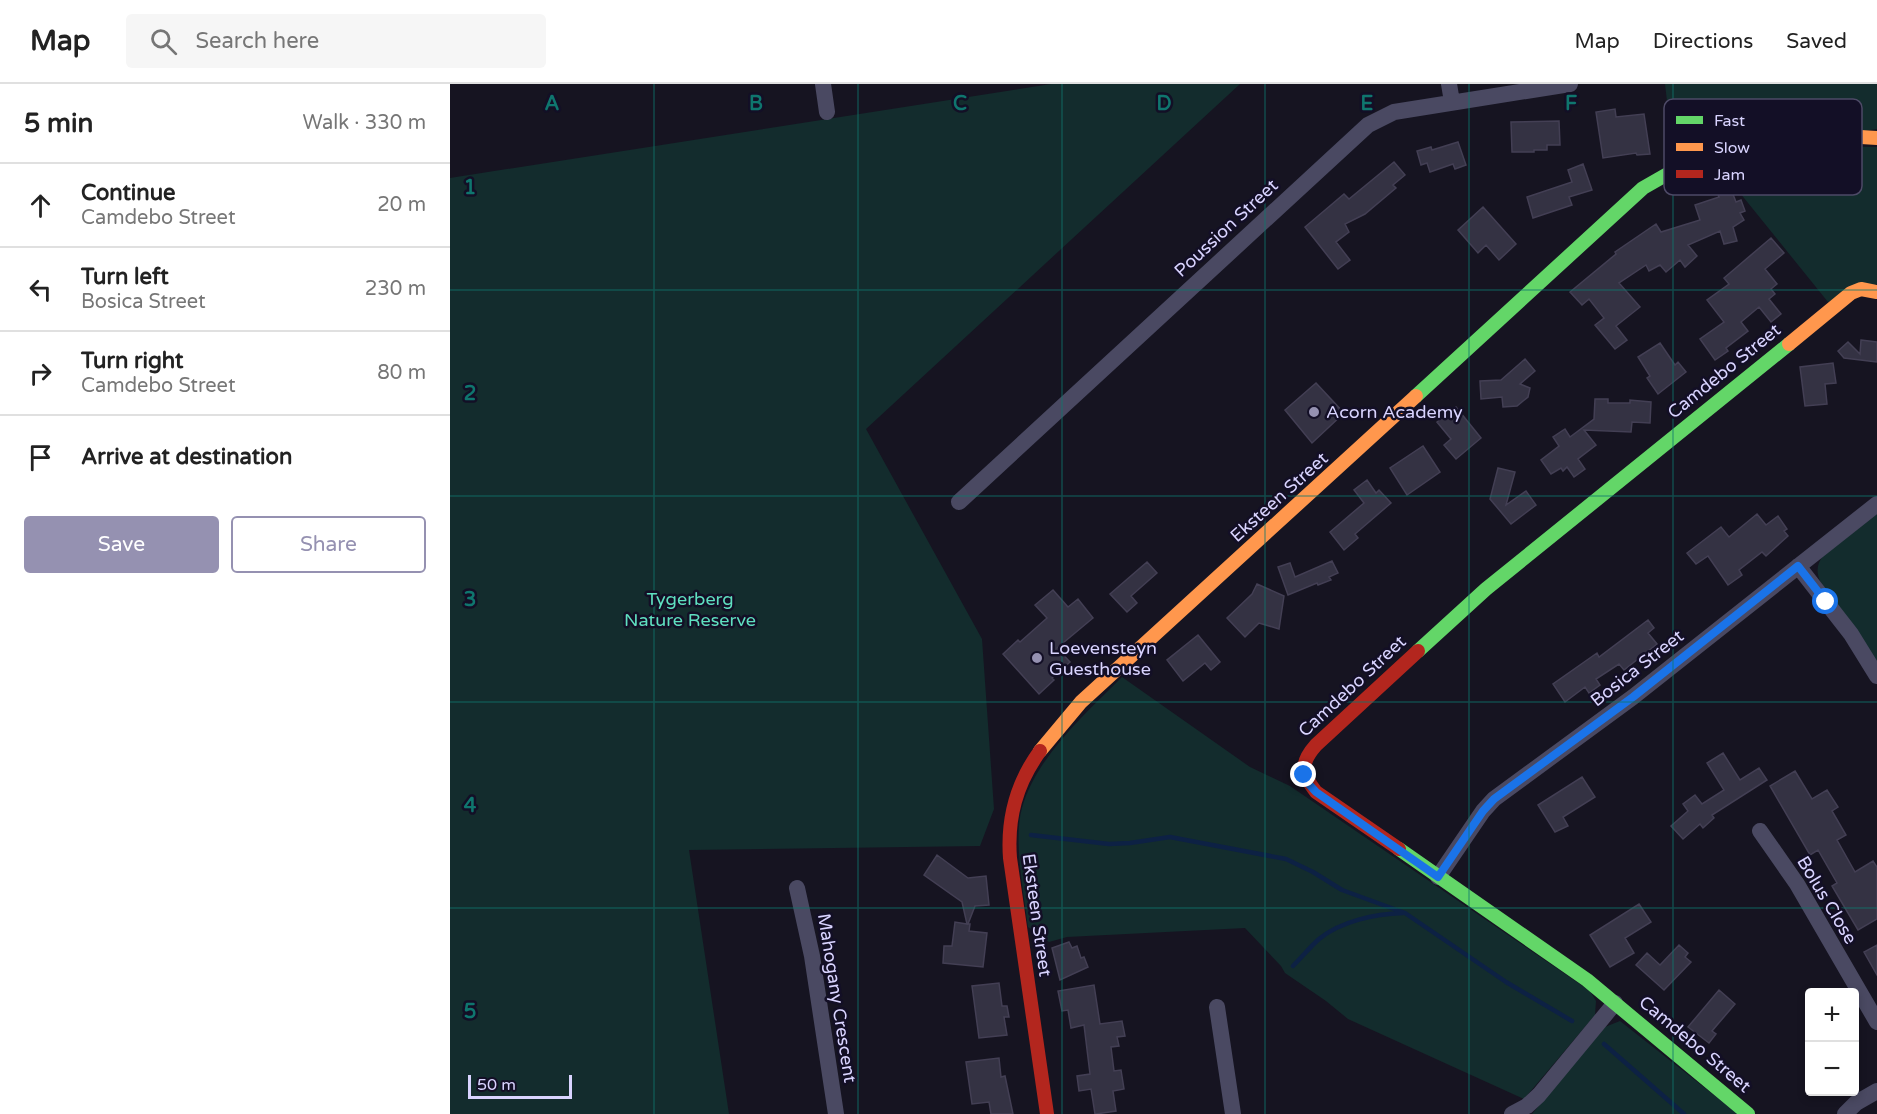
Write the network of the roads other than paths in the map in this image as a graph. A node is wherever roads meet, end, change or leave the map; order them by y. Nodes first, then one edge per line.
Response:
1 (823, 84) edge
2 (1449, 84) edge
3 (1570, 84) edge
4 (1452, 102) junction
5 (827, 112) dead end
6 (1862, 137) edge
7 (1877, 138) edge
8 (1664, 176) edge
9 (1877, 292) edge
10 (958, 502) dead end
11 (1877, 504) edge
12 (1798, 566) junction
13 (1877, 676) edge
14 (1760, 831) dead end
15 (1438, 877) junction
16 (798, 888) dead end
17 (1615, 1003) junction
18 (1217, 1007) dead end
19 (1877, 1022) edge
20 (1877, 1091) edge
21 (836, 1114) edge
22 (1047, 1114) edge
23 (1233, 1114) edge
24 (1512, 1114) edge
25 (1748, 1114) edge
26 (1845, 1114) edge

1 - 5 street
2 - 4 street
3 - 4 street, Poussion Street
4 - 10 street, Poussion Street
6 - 7 street, Eksteen Street
8 - 22 street, Eksteen Street
9 - 15 street, Camdebo Street
11 - 12 street, Bosica Street
12 - 13 street
12 - 15 street, Bosica Street
14 - 19 street, Bolus Close
15 - 17 street, Camdebo Street
16 - 21 street, Mahogany Crescent
17 - 24 street
17 - 25 street, Camdebo Street
18 - 23 street
20 - 26 street

